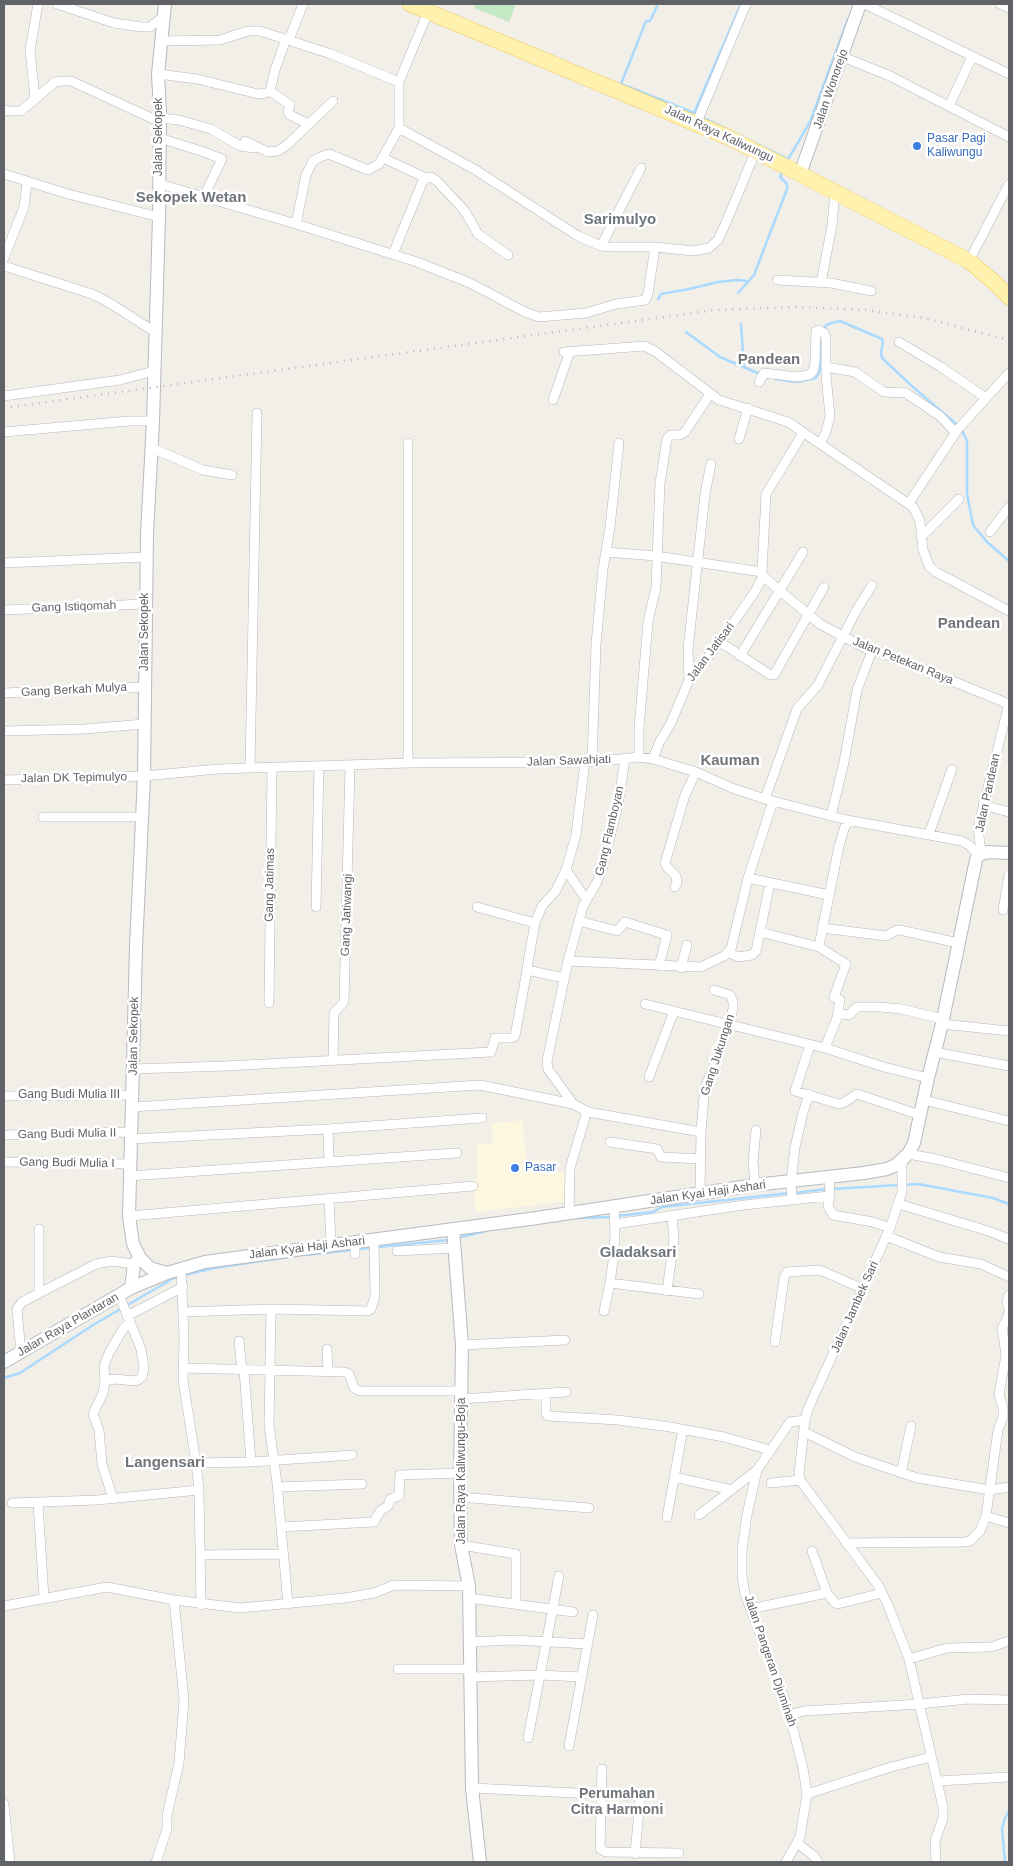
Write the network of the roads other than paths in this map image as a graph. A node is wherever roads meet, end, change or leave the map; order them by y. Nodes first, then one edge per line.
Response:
1 (38, 4) edge
2 (57, 4) edge
3 (303, 4) edge
4 (410, 4) edge
5 (746, 4) edge
6 (860, 4) edge
7 (865, 4) edge
8 (1000, 4) edge
9 (1009, 8) edge
10 (165, 10) edge
11 (428, 12) junction
12 (287, 40) junction
13 (161, 42) junction
14 (843, 57) junction
15 (972, 57) junction
16 (158, 74) junction
17 (1009, 74) edge
18 (399, 82) junction
19 (270, 91) junction
20 (35, 99) junction
21 (333, 101) dead end
22 (949, 106) junction
23 (4, 110) edge
24 (699, 117) junction
25 (160, 118) junction
26 (308, 124) junction
27 (399, 128) junction
28 (1009, 137) edge
29 (160, 138) junction
30 (245, 141) dead end
31 (257, 148) junction
32 (756, 150) junction
33 (383, 158) junction
34 (641, 168) dead end
35 (791, 169) junction
36 (4, 174) edge
37 (426, 178) junction
38 (27, 182) junction
39 (160, 184) junction
40 (1009, 184) edge
41 (835, 193) junction
42 (204, 196) junction
43 (159, 217) junction
44 (296, 224) junction
45 (601, 246) junction
46 (655, 247) junction
47 (393, 254) junction
48 (508, 255) dead end
49 (4, 258) edge
50 (969, 262) junction
51 (4, 266) edge
52 (777, 280) dead end
53 (821, 283) junction
54 (871, 291) dead end
55 (1009, 297) edge
56 (155, 332) junction
57 (899, 342) dead end
58 (826, 367) junction
59 (154, 371) junction
60 (1009, 373) edge
61 (761, 378) dead end
62 (710, 394) junction
63 (4, 396) edge
64 (986, 398) junction
65 (553, 400) dead end
66 (748, 408) junction
67 (257, 413) dead end
68 (147, 421) junction
69 (959, 428) junction
70 (4, 432) edge
71 (802, 434) junction
72 (739, 439) dead end
73 (619, 443) dead end
74 (408, 444) dead end
75 (820, 444) junction
76 (152, 448) junction
77 (711, 464) dead end
78 (232, 474) dead end
79 (959, 500) dead end
80 (909, 504) junction
81 (1009, 507) edge
82 (990, 532) dead end
83 (922, 536) junction
84 (606, 552) junction
85 (803, 552) dead end
86 (656, 556) junction
87 (146, 557) junction
88 (698, 562) junction
89 (4, 563) edge
90 (763, 574) junction
91 (872, 585) dead end
92 (824, 586) dead end
93 (779, 590) junction
94 (145, 604) junction
95 (4, 610) edge
96 (1009, 611) edge
97 (809, 614) junction
98 (843, 636) junction
99 (720, 642) junction
100 (872, 651) junction
101 (740, 656) junction
102 (689, 680) junction
103 (137, 687) junction
104 (4, 693) edge
105 (1009, 704) edge
106 (144, 724) junction
107 (4, 731) edge
108 (1006, 731) edge
109 (639, 757) junction
110 (625, 759) junction
111 (653, 759) junction
112 (588, 762) junction
113 (408, 763) junction
114 (350, 765) junction
115 (320, 766) junction
116 (272, 767) junction
117 (250, 768) junction
118 (952, 769) dead end
119 (696, 772) junction
120 (144, 776) junction
121 (4, 780) edge
122 (769, 800) junction
123 (983, 805) junction
124 (1009, 812) edge
125 (831, 816) junction
126 (43, 817) dead end
127 (142, 817) junction
128 (847, 820) junction
129 (929, 834) junction
130 (1009, 853) edge
131 (979, 854) junction
132 (566, 870) junction
133 (1009, 875) edge
134 (748, 878) junction
135 (770, 883) junction
136 (675, 887) dead end
137 (829, 896) junction
138 (586, 899) junction
139 (316, 907) dead end
140 (478, 908) dead end
141 (1003, 910) dead end
142 (579, 921) junction
143 (535, 922) junction
144 (822, 928) junction
145 (760, 932) junction
146 (958, 943) junction
147 (687, 945) dead end
148 (819, 947) junction
149 (728, 952) junction
150 (568, 961) junction
151 (659, 966) junction
152 (681, 968) junction
153 (527, 970) junction
154 (564, 978) junction
155 (714, 990) dead end
156 (269, 1003) dead end
157 (644, 1004) dead end
158 (674, 1012) junction
159 (838, 1013) junction
160 (942, 1021) junction
161 (729, 1024) junction
162 (1009, 1031) edge
163 (810, 1045) junction
164 (825, 1048) junction
165 (934, 1052) junction
166 (333, 1060) junction
167 (1009, 1066) edge
168 (132, 1069) junction
169 (649, 1076) dead end
170 (928, 1078) junction
171 (809, 1094) junction
172 (4, 1096) edge
173 (924, 1100) junction
174 (133, 1101) junction
175 (573, 1104) junction
176 (587, 1111) junction
177 (920, 1115) junction
178 (482, 1118) dead end
179 (1009, 1121) edge
180 (328, 1129) junction
181 (756, 1130) dead end
182 (701, 1132) junction
183 (4, 1135) edge
184 (131, 1136) junction
185 (610, 1142) dead end
186 (457, 1153) dead end
187 (905, 1158) junction
188 (701, 1160) junction
189 (4, 1162) edge
190 (328, 1162) junction
191 (130, 1170) junction
192 (1009, 1178) edge
193 (829, 1179) junction
194 (791, 1184) junction
195 (473, 1186) dead end
196 (754, 1188) junction
197 (726, 1192) junction
198 (700, 1193) junction
199 (829, 1195) junction
200 (329, 1198) junction
201 (792, 1199) junction
202 (768, 1202) junction
203 (650, 1204) junction
204 (899, 1204) junction
205 (744, 1205) junction
206 (727, 1207) junction
207 (615, 1209) junction
208 (569, 1214) junction
209 (129, 1216) junction
210 (651, 1216) dead end
211 (672, 1216) junction
212 (615, 1223) junction
213 (39, 1230) dead end
214 (888, 1232) junction
215 (1009, 1239) edge
216 (453, 1240) junction
217 (419, 1242) junction
218 (331, 1245) junction
219 (374, 1245) junction
220 (397, 1251) dead end
221 (137, 1261) junction
222 (167, 1273) junction
223 (1009, 1277) edge
224 (182, 1279) junction
225 (610, 1283) junction
226 (131, 1288) junction
227 (863, 1289) junction
228 (667, 1291) junction
229 (39, 1293) junction
230 (699, 1294) dead end
231 (1009, 1295) edge
232 (272, 1308) junction
233 (1009, 1310) edge
234 (125, 1311) junction
235 (604, 1311) dead end
236 (184, 1312) junction
237 (565, 1340) dead end
238 (239, 1341) dead end
239 (775, 1342) dead end
240 (462, 1345) junction
241 (327, 1349) dead end
242 (21, 1353) junction
243 (4, 1362) edge
244 (183, 1368) junction
245 (243, 1370) junction
246 (271, 1371) junction
247 (328, 1372) junction
248 (105, 1381) junction
249 (566, 1392) dead end
250 (461, 1395) junction
251 (546, 1395) junction
252 (805, 1420) junction
253 (912, 1426) dead end
254 (683, 1429) junction
255 (804, 1432) junction
256 (770, 1450) junction
257 (352, 1455) dead end
258 (274, 1460) junction
259 (251, 1462) junction
260 (196, 1463) junction
261 (757, 1470) junction
262 (460, 1473) junction
263 (901, 1473) junction
264 (674, 1477) junction
265 (800, 1480) junction
266 (771, 1483) dead end
267 (362, 1484) dead end
268 (278, 1487) junction
269 (1009, 1487) edge
270 (198, 1490) junction
271 (732, 1490) junction
272 (990, 1490) junction
273 (460, 1497) junction
274 (113, 1499) junction
275 (12, 1503) dead end
276 (38, 1503) junction
277 (589, 1508) dead end
278 (699, 1515) dead end
279 (986, 1516) junction
280 (667, 1517) dead end
281 (1009, 1523) edge
282 (281, 1527) junction
283 (846, 1543) junction
284 (461, 1545) junction
285 (812, 1551) dead end
286 (283, 1554) junction
287 (201, 1555) junction
288 (559, 1576) dead end
289 (469, 1592) junction
290 (827, 1592) junction
291 (882, 1593) junction
292 (44, 1598) junction
293 (174, 1600) junction
294 (288, 1604) junction
295 (516, 1604) junction
296 (201, 1605) junction
297 (4, 1606) edge
298 (750, 1609) junction
299 (554, 1610) junction
300 (573, 1612) dead end
301 (592, 1616) dead end
302 (469, 1642) junction
303 (547, 1642) junction
304 (1005, 1643) edge
305 (588, 1644) junction
306 (909, 1659) junction
307 (398, 1669) dead end
308 (469, 1673) junction
309 (540, 1675) junction
310 (581, 1678) junction
311 (1009, 1700) edge
312 (920, 1704) junction
313 (789, 1715) junction
314 (528, 1738) dead end
315 (569, 1746) dead end
316 (931, 1757) junction
317 (602, 1769) dead end
318 (1009, 1777) edge
319 (938, 1781) junction
320 (472, 1788) junction
321 (602, 1794) junction
322 (808, 1794) junction
323 (4, 1804) edge
324 (797, 1843) junction
325 (679, 1853) dead end
326 (635, 1854) junction
327 (10, 1862) edge
328 (156, 1862) edge
329 (480, 1862) edge
330 (786, 1862) edge
331 (818, 1862) edge
332 (936, 1862) edge

1 - 20 street
2 - 10 street
3 - 12 street
4 - 11 main road, Jalan Raya Kaliwungu
5 - 24 street
6 - 14 main road, Jalan Wonorejo
7 - 15 street
8 - 9 street
10 - 13 main road, Jalan Sekopek
11 - 18 street
11 - 24 main road, Jalan Raya Kaliwungu
12 - 13 street
12 - 18 street
12 - 19 street
13 - 16 main road, Jalan Sekopek
14 - 22 street
14 - 35 main road, Jalan Wonorejo
15 - 17 street
15 - 22 street
16 - 19 street
16 - 25 main road, Jalan Sekopek
18 - 27 street
19 - 26 street
20 - 23 street
20 - 25 street
21 - 26 street
22 - 28 street
24 - 32 main road, Jalan Raya Kaliwungu
25 - 29 main road, Jalan Sekopek
25 - 31 street
26 - 31 street
27 - 33 street
27 - 45 street
29 - 39 main road, Jalan Sekopek
29 - 42 street
30 - 31 street
32 - 35 main road, Jalan Raya Kaliwungu
32 - 46 street
33 - 37 street
33 - 44 street
34 - 45 street
35 - 41 main road, Jalan Raya Kaliwungu
36 - 38 street
37 - 47 street
37 - 48 street
38 - 43 street
38 - 49 street
39 - 42 street
39 - 43 main road, Jalan Sekopek
40 - 50 street
41 - 50 main road, Jalan Raya Kaliwungu
41 - 53 street
42 - 44 street
43 - 56 main road, Jalan Sekopek
44 - 47 street
45 - 46 street
46 - 47 street
50 - 55 main road, Jalan Raya Kaliwungu
51 - 56 street
52 - 53 street
53 - 54 street
56 - 59 main road, Jalan Sekopek
57 - 64 street
58 - 61 street
58 - 69 street
58 - 75 street
59 - 63 street
59 - 68 main road, Jalan Sekopek
60 - 64 street
62 - 65 street
62 - 66 street
62 - 86 street
64 - 69 street
66 - 71 street
66 - 72 street
67 - 117 street
68 - 70 street
68 - 76 main road, Jalan Sekopek
69 - 80 street
71 - 75 street
71 - 90 street
73 - 84 street
74 - 113 street
75 - 80 street
76 - 78 street
76 - 87 main road, Jalan Sekopek
77 - 88 street
79 - 83 street
80 - 83 street
81 - 82 street
83 - 96 street
84 - 86 street
84 - 112 street
85 - 93 street
86 - 88 street
86 - 109 street
87 - 89 street
87 - 94 main road, Jalan Sekopek
88 - 90 street
88 - 102 street
90 - 93 street, Jalan Petekan Raya
90 - 99 street, Jalan Jatisari
91 - 98 street
92 - 97 street
93 - 97 street, Jalan Petekan Raya
93 - 101 street
94 - 95 street, Gang Istiqomah
94 - 103 main road, Jalan Sekopek
97 - 98 street, Jalan Petekan Raya
97 - 101 street
98 - 100 street, Jalan Petekan Raya
98 - 122 street
99 - 101 street
99 - 102 street, Jalan Jatisari
100 - 105 street, Jalan Petekan Raya
100 - 125 street
102 - 111 street, Jalan Jatisari
103 - 104 street, Gang Berkah Mulya
103 - 106 main road, Jalan Sekopek
105 - 108 street, Jalan Pandean
106 - 107 street
106 - 120 main road, Jalan Sekopek
108 - 123 street, Jalan Pandean
109 - 110 street, Jalan Sawahjati
109 - 111 street, Jalan Sawahjati
110 - 112 street, Jalan Sawahjati
110 - 138 street, Gang Flamboyan
111 - 119 street, Jalan Sawahjati
112 - 113 street, Jalan Sawahjati
112 - 132 street
113 - 114 street, Jalan Sawahjati
114 - 115 street, Jalan Sawahjati
114 - 166 street, Gang Jatiwangi
115 - 116 street, Jalan Sawahjati
115 - 139 street
116 - 117 street, Jalan Sawahjati
116 - 156 street, Gang Jatimas
117 - 120 street, Jalan Sawahjati
118 - 129 street
119 - 122 street, Jalan Sawahjati
119 - 136 street
120 - 121 street, Jalan DK Tepimulyo
120 - 127 main road, Jalan Sekopek
122 - 125 street, Jalan Sawahjati
122 - 134 street
123 - 124 street
123 - 131 street, Jalan Pandean
125 - 128 street, Jalan Sawahjati
126 - 127 street
127 - 168 main road, Jalan Sekopek
128 - 129 street, Jalan Sawahjati
128 - 137 street
129 - 131 street, Jalan Sawahjati
130 - 131 main road
131 - 146 main road
132 - 138 street
132 - 143 street
133 - 141 street
134 - 135 street
134 - 149 street
135 - 137 street
135 - 145 street
137 - 144 street
138 - 142 street, Gang Flamboyan
140 - 143 street
142 - 150 street, Gang Flamboyan
142 - 151 street
143 - 153 street
144 - 146 street
144 - 148 street
145 - 148 street
145 - 149 street
146 - 160 main road
147 - 152 street
148 - 159 street
149 - 152 street
150 - 151 street
150 - 154 street, Gang Flamboyan
151 - 152 street
153 - 154 street
153 - 166 street
154 - 175 street, Gang Flamboyan
155 - 161 street, Gang Jukungan
157 - 158 street
158 - 161 street
158 - 169 street
159 - 160 street
159 - 164 street
160 - 162 street
160 - 165 main road
161 - 163 street
161 - 182 street, Gang Jukungan
163 - 164 street
163 - 171 street
164 - 170 street
165 - 167 street
165 - 170 main road
166 - 168 street
168 - 174 main road, Jalan Sekopek
170 - 173 main road
171 - 177 street
171 - 194 street
172 - 174 street, Gang Budi Mulia III
173 - 177 main road
173 - 179 street
174 - 175 street, Gang Budi Mulia III
174 - 184 main road, Jalan Sekopek
175 - 176 street
176 - 182 street
176 - 208 street
177 - 187 main road
178 - 180 street, Gang Budi Mulia II
180 - 184 street, Gang Budi Mulia II
180 - 190 street
181 - 196 street
182 - 188 street, Gang Jukungan
183 - 184 street, Gang Budi Mulia II
184 - 191 main road, Jalan Sekopek
185 - 188 street
186 - 190 street, Gang Budi Mulia I
187 - 192 street
187 - 193 main road, Jalan Kyai Haji Ashari
187 - 204 street, Jalan Jambek Sari
188 - 198 street, Gang Jukungan
189 - 191 street, Gang Budi Mulia I
190 - 191 street, Gang Budi Mulia I
191 - 209 main road, Jalan Sekopek
193 - 194 main road, Jalan Kyai Haji Ashari
193 - 199 street
194 - 196 main road, Jalan Kyai Haji Ashari
194 - 201 street
195 - 200 street
196 - 197 main road, Jalan Kyai Haji Ashari
196 - 202 street
196 - 205 street
197 - 198 main road, Jalan Kyai Haji Ashari
197 - 206 street
198 - 203 main road, Jalan Kyai Haji Ashari
199 - 201 street
199 - 214 street
200 - 209 street
200 - 218 street
201 - 202 street
202 - 205 street
203 - 207 main road, Jalan Kyai Haji Ashari
203 - 210 street
204 - 214 street, Jalan Jambek Sari
204 - 215 street
205 - 206 street
206 - 211 street
207 - 208 main road, Jalan Kyai Haji Ashari
207 - 212 street
208 - 216 main road, Jalan Kyai Haji Ashari
209 - 221 main road, Jalan Sekopek
211 - 212 street
211 - 228 street
212 - 225 street
213 - 229 street
214 - 223 street
214 - 227 street, Jalan Jambek Sari
216 - 217 main road, Jalan Kyai Haji Ashari
216 - 217 street
216 - 240 main road, Jalan Raya Kaliwungu-Boja
217 - 219 main road, Jalan Kyai Haji Ashari
217 - 220 street
218 - 219 main road, Jalan Kyai Haji Ashari
218 - 224 main road, Jalan Kyai Haji Ashari
219 - 232 street
221 - 222 main road
221 - 226 main road
221 - 229 street
222 - 224 main road, Jalan Kyai Haji Ashari
222 - 226 main road, Jalan Raya Plantaran
224 - 234 street
224 - 236 street
225 - 228 street
225 - 235 street
226 - 234 main road, Jalan Raya Plantaran
227 - 239 street
227 - 252 street, Jalan Jambek Sari
228 - 230 street
229 - 242 street
231 - 233 street
232 - 236 street
232 - 246 street
233 - 272 street
234 - 242 main road, Jalan Raya Plantaran
234 - 248 street
234 - 248 street
236 - 244 street
237 - 240 street
238 - 245 street
240 - 250 main road, Jalan Raya Kaliwungu-Boja
241 - 247 street
242 - 243 main road, Jalan Raya Plantaran
244 - 245 street
244 - 260 street
245 - 246 street
245 - 259 street
246 - 247 street
246 - 258 street
247 - 250 street
248 - 274 street
249 - 251 street
250 - 251 street
250 - 262 main road, Jalan Raya Kaliwungu-Boja
251 - 254 street
252 - 255 street, Jalan Jambek Sari
252 - 256 street, Jalan Pangeran Djuminah
253 - 263 street
254 - 256 street
254 - 264 street
255 - 263 street
255 - 265 street, Jalan Jambek Sari
256 - 261 street, Jalan Pangeran Djuminah
257 - 258 street
258 - 259 street
258 - 268 street
259 - 260 street
260 - 270 street
261 - 271 street
261 - 298 street, Jalan Pangeran Djuminah
262 - 273 main road, Jalan Raya Kaliwungu-Boja
262 - 282 street
263 - 272 street
264 - 271 street
264 - 280 street
265 - 266 street
265 - 283 street
267 - 268 street
268 - 282 street
269 - 272 street
270 - 274 street
270 - 287 street
271 - 278 street
272 - 279 street
273 - 277 street
273 - 284 main road, Jalan Raya Kaliwungu-Boja
274 - 276 street
275 - 276 street
276 - 292 street
279 - 281 street
279 - 283 street
282 - 286 street
283 - 291 street
284 - 289 main road, Jalan Raya Kaliwungu-Boja
284 - 295 street
285 - 290 street
286 - 287 street
286 - 294 street
287 - 296 street
288 - 299 street
289 - 294 street
289 - 295 street
289 - 302 main road, Jalan Raya Kaliwungu-Boja
290 - 291 street
290 - 298 street
291 - 306 street
292 - 293 street
292 - 297 street
293 - 296 street
293 - 328 street
294 - 296 street
295 - 299 street
298 - 313 street, Jalan Pangeran Djuminah
299 - 300 street
299 - 303 street
301 - 305 street
302 - 303 street
302 - 308 main road, Jalan Raya Kaliwungu-Boja
303 - 305 street
303 - 309 street
304 - 306 street
305 - 310 street
306 - 312 street
307 - 308 street
308 - 309 street
308 - 320 main road, Jalan Raya Kaliwungu-Boja
309 - 310 street
309 - 314 street
310 - 315 street
311 - 312 street
312 - 313 street
312 - 316 street
313 - 322 street, Jalan Pangeran Djuminah
316 - 319 street
316 - 322 street
317 - 321 street
318 - 319 street
319 - 332 street
320 - 321 street
320 - 329 main road, Jalan Raya Kaliwungu-Boja
321 - 326 street
321 - 326 street
322 - 324 street, Jalan Pangeran Djuminah
323 - 327 street
324 - 330 street, Jalan Pangeran Djuminah
324 - 331 street
325 - 326 street

